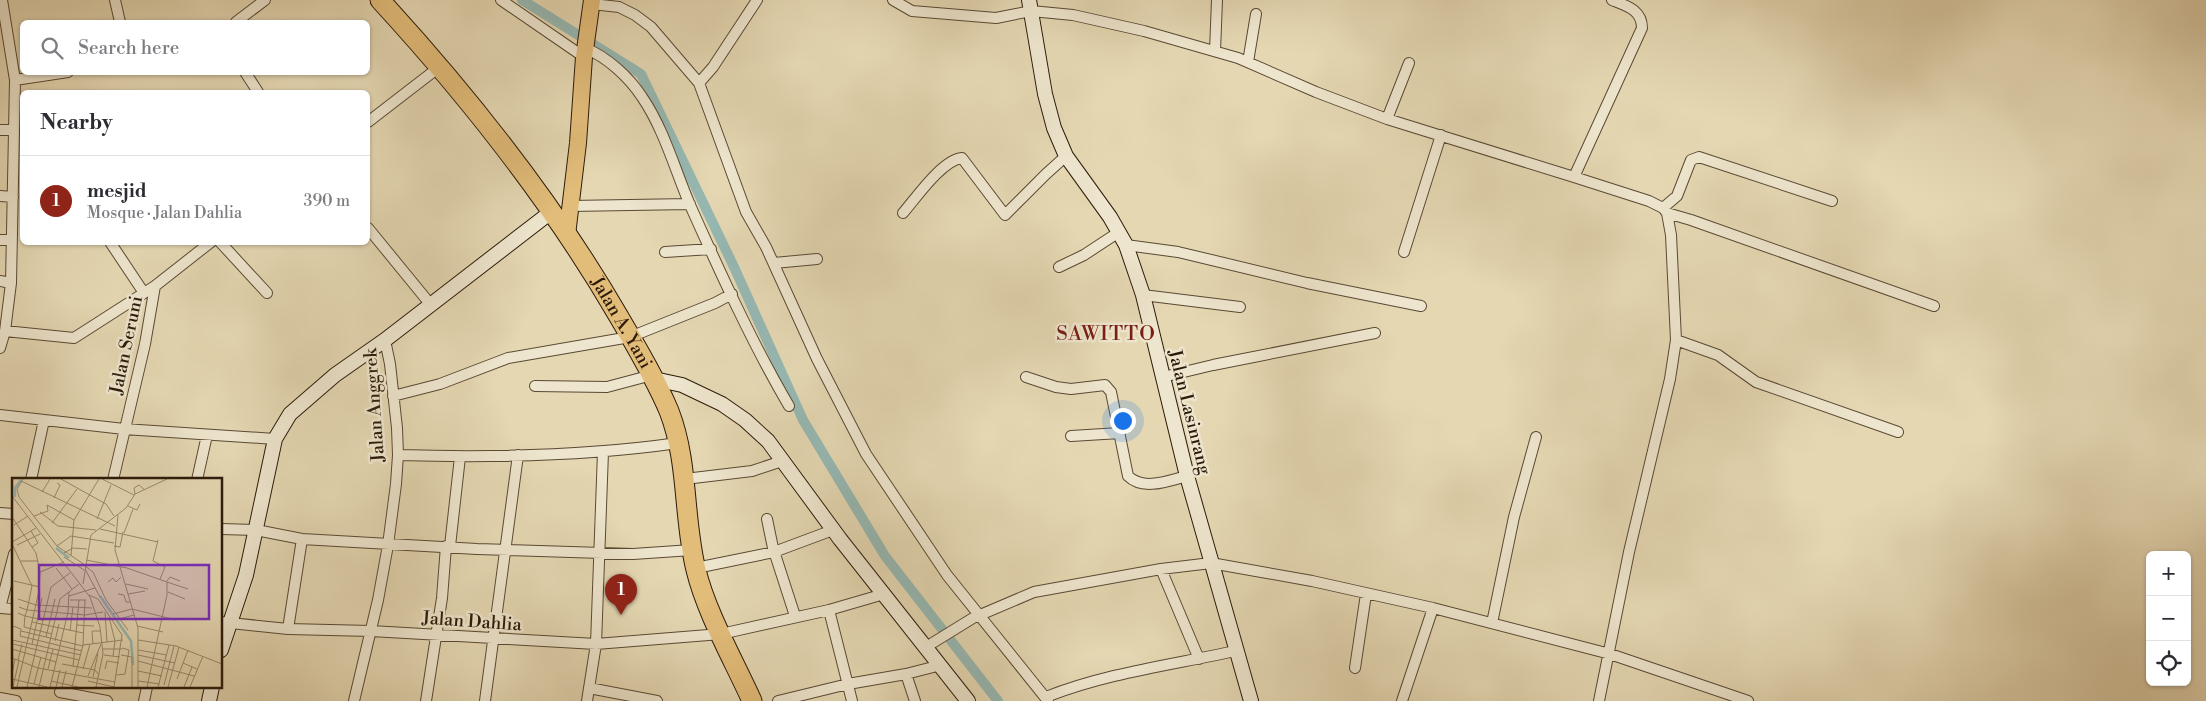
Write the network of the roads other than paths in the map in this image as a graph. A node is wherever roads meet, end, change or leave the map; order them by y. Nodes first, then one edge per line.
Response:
1 (2, 0) edge
2 (115, 0) edge
3 (265, 0) edge
4 (380, 0) edge
5 (501, 0) edge
6 (757, 0) edge
7 (1216, 0) edge
8 (1612, 0) edge
9 (898, 1) edge
10 (1030, 5) edge
11 (591, 6) edge
12 (1256, 14) dead end
13 (120, 20) edge
14 (239, 20) edge
15 (3, 27) edge
16 (585, 50) junction
17 (1215, 51) junction
18 (1248, 62) junction
19 (1409, 63) dead end
20 (438, 68) junction
21 (48, 75) edge
22 (247, 75) edge
23 (15, 80) junction
24 (700, 83) junction
25 (257, 90) edge
26 (1387, 119) junction
27 (370, 120) edge
28 (0, 130) edge
29 (13, 130) junction
30 (1441, 135) junction
31 (1066, 156) junction
32 (1574, 177) junction
33 (0, 196) edge
34 (13, 197) junction
35 (1832, 201) dead end
36 (690, 204) junction
37 (570, 206) junction
38 (1665, 211) junction
39 (551, 212) junction
40 (903, 213) dead end
41 (370, 230) edge
42 (1119, 232) junction
43 (567, 235) junction
44 (0, 240) edge
45 (12, 240) junction
46 (112, 245) edge
47 (206, 245) edge
48 (223, 245) edge
49 (1126, 245) junction
50 (710, 249) junction
51 (665, 252) dead end
52 (1404, 252) dead end
53 (817, 259) dead end
54 (774, 263) junction
55 (1059, 267) dead end
56 (0, 281) edge
57 (11, 283) junction
58 (155, 286) junction
59 (144, 292) junction
60 (266, 293) dead end
61 (732, 294) junction
62 (1143, 295) junction
63 (431, 305) junction
64 (1421, 306) dead end
65 (1934, 306) dead end
66 (1240, 307) dead end
67 (5, 331) junction
68 (1375, 333) dead end
69 (630, 337) junction
70 (385, 340) junction
71 (1676, 340) junction
72 (0, 348) edge
73 (653, 377) junction
74 (1026, 377) dead end
75 (1163, 377) junction
76 (535, 386) dead end
77 (393, 396) junction
78 (789, 406) dead end
79 (0, 415) edge
80 (44, 420) junction
81 (124, 429) junction
82 (1898, 432) dead end
83 (1120, 433) junction
84 (206, 435) junction
85 (1071, 436) dead end
86 (1536, 437) dead end
87 (276, 439) junction
88 (678, 443) junction
89 (603, 452) junction
90 (398, 455) junction
91 (518, 455) junction
92 (460, 457) junction
93 (782, 461) junction
94 (1186, 476) junction
95 (32, 478) edge
96 (113, 478) edge
97 (197, 478) edge
98 (685, 479) junction
99 (767, 519) dead end
100 (222, 529) edge
101 (256, 530) junction
102 (833, 530) junction
103 (302, 539) junction
104 (388, 545) junction
105 (448, 546) junction
106 (507, 549) junction
107 (692, 550) junction
108 (774, 552) junction
109 (600, 554) junction
110 (12, 562) edge
111 (1211, 563) junction
112 (696, 568) junction
113 (1161, 569) junction
114 (884, 594) junction
115 (1366, 594) junction
116 (0, 608) edge
117 (1432, 608) junction
118 (829, 610) junction
119 (795, 616) junction
120 (976, 616) junction
121 (226, 623) edge
122 (1492, 624) junction
123 (288, 629) junction
124 (372, 631) junction
125 (722, 634) junction
126 (435, 635) junction
127 (493, 639) junction
128 (596, 644) junction
129 (222, 645) edge
130 (930, 645) junction
131 (1235, 651) junction
132 (1610, 654) junction
133 (1199, 659) junction
134 (940, 665) junction
135 (1355, 668) dead end
136 (906, 674) junction
137 (848, 684) junction
138 (147, 688) edge
139 (212, 688) edge
140 (589, 688) junction
141 (60, 693) edge
142 (0, 698) edge
143 (1047, 699) edge
144 (16, 701) edge
145 (107, 701) edge
146 (144, 701) edge
147 (209, 701) edge
148 (354, 701) edge
149 (426, 701) edge
150 (485, 701) edge
151 (586, 701) edge
152 (657, 701) edge
153 (752, 701) edge
154 (778, 701) edge
155 (852, 701) edge
156 (915, 701) edge
157 (968, 701) edge
158 (1251, 701) edge
159 (1402, 701) edge
160 (1599, 701) edge
161 (1748, 701) edge

1 - 15 street
2 - 13 street
3 - 14 street
4 - 20 highway, Jalan A. Yani
5 - 16 street
6 - 24 street
7 - 17 street
8 - 32 street
9 - 10 street
10 - 17 street
10 - 31 street, Jalan Lasinrang
11 - 16 main road
11 - 24 street
12 - 18 street
15 - 23 street
16 - 36 street
16 - 37 main road
17 - 18 street
18 - 26 street
19 - 26 street
20 - 27 street
20 - 39 highway, Jalan A. Yani
21 - 23 street
22 - 25 street
23 - 29 street
24 - 54 street
26 - 30 street
28 - 29 street
29 - 34 street
30 - 32 street
30 - 52 street
31 - 40 street
31 - 42 street, Jalan Lasinrang
32 - 38 street
33 - 34 street
34 - 45 street
35 - 38 street
36 - 37 street
36 - 50 street
37 - 43 main road
38 - 65 street
38 - 71 street
39 - 43 highway, Jalan A. Yani
39 - 63 street, Jalan Anggrek
41 - 63 street
42 - 49 street, Jalan Lasinrang
42 - 55 street
43 - 69 highway, Jalan A. Yani
44 - 45 street
45 - 57 street
46 - 59 street
47 - 58 street, Jalan Seruni
48 - 60 street
49 - 62 street, Jalan Lasinrang
49 - 64 street
50 - 51 street
50 - 61 street
53 - 54 street
54 - 120 street
56 - 57 street
57 - 67 street
58 - 59 street
58 - 81 street, Jalan Seruni
59 - 67 street
61 - 69 street
61 - 78 street
62 - 66 street
62 - 75 street, Jalan Lasinrang
63 - 70 street, Jalan Anggrek
67 - 72 street
68 - 75 street
69 - 73 highway, Jalan A. Yani
69 - 77 street
70 - 77 street, Jalan Anggrek
70 - 87 street
71 - 82 street
71 - 132 street
73 - 76 street
73 - 88 highway, Jalan A. Yani
73 - 93 street
74 - 83 street
75 - 94 street, Jalan Lasinrang
77 - 90 street, Jalan Anggrek
79 - 80 street
80 - 81 street
80 - 95 street
81 - 84 street
81 - 96 street, Jalan Seruni
83 - 85 street
83 - 94 street
84 - 87 street
84 - 97 street
86 - 122 street
87 - 101 street
88 - 89 street
88 - 98 highway, Jalan A. Yani
89 - 91 street
89 - 109 street
90 - 92 street
90 - 104 street, Jalan Anggrek
91 - 92 street
91 - 106 street
92 - 105 street
93 - 98 street
93 - 102 street
94 - 111 street, Jalan Lasinrang
98 - 107 highway, Jalan A. Yani
99 - 108 street
100 - 101 street
101 - 103 street
101 - 121 street
102 - 108 street
102 - 114 street
103 - 104 street
103 - 123 street
104 - 105 street
104 - 124 street, Jalan Anggrek
105 - 106 street
105 - 126 street
106 - 109 street
106 - 127 street
107 - 109 street
107 - 112 highway, Jalan A. Yani
108 - 112 street
108 - 119 street
109 - 128 street
110 - 116 street
111 - 113 street
111 - 115 street
111 - 131 street, Jalan Lasinrang
112 - 125 highway, Jalan A. Yani
113 - 120 street
113 - 133 street
114 - 118 street, Jalan Dahlia
114 - 130 street
115 - 117 street
115 - 135 street
117 - 122 street
117 - 159 street
118 - 119 street, Jalan Dahlia
118 - 137 street
119 - 125 street, Jalan Dahlia
120 - 130 street
120 - 143 street
121 - 123 street, Jalan Dahlia
121 - 129 street
122 - 132 street
123 - 124 street, Jalan Dahlia
124 - 126 street, Jalan Dahlia
124 - 148 street, Jalan Anggrek
125 - 128 street, Jalan Dahlia
125 - 153 highway, Jalan A. Yani
126 - 127 street, Jalan Dahlia
126 - 149 street
127 - 128 street, Jalan Dahlia
127 - 150 street
128 - 140 street
130 - 134 street
131 - 133 street
131 - 158 street, Jalan Lasinrang
132 - 160 street
132 - 161 street
133 - 143 street
134 - 136 street
134 - 157 street
136 - 137 street
136 - 156 street
137 - 154 street
137 - 155 street
138 - 146 street
139 - 147 street
140 - 151 street
140 - 152 street
141 - 145 street
142 - 144 street

